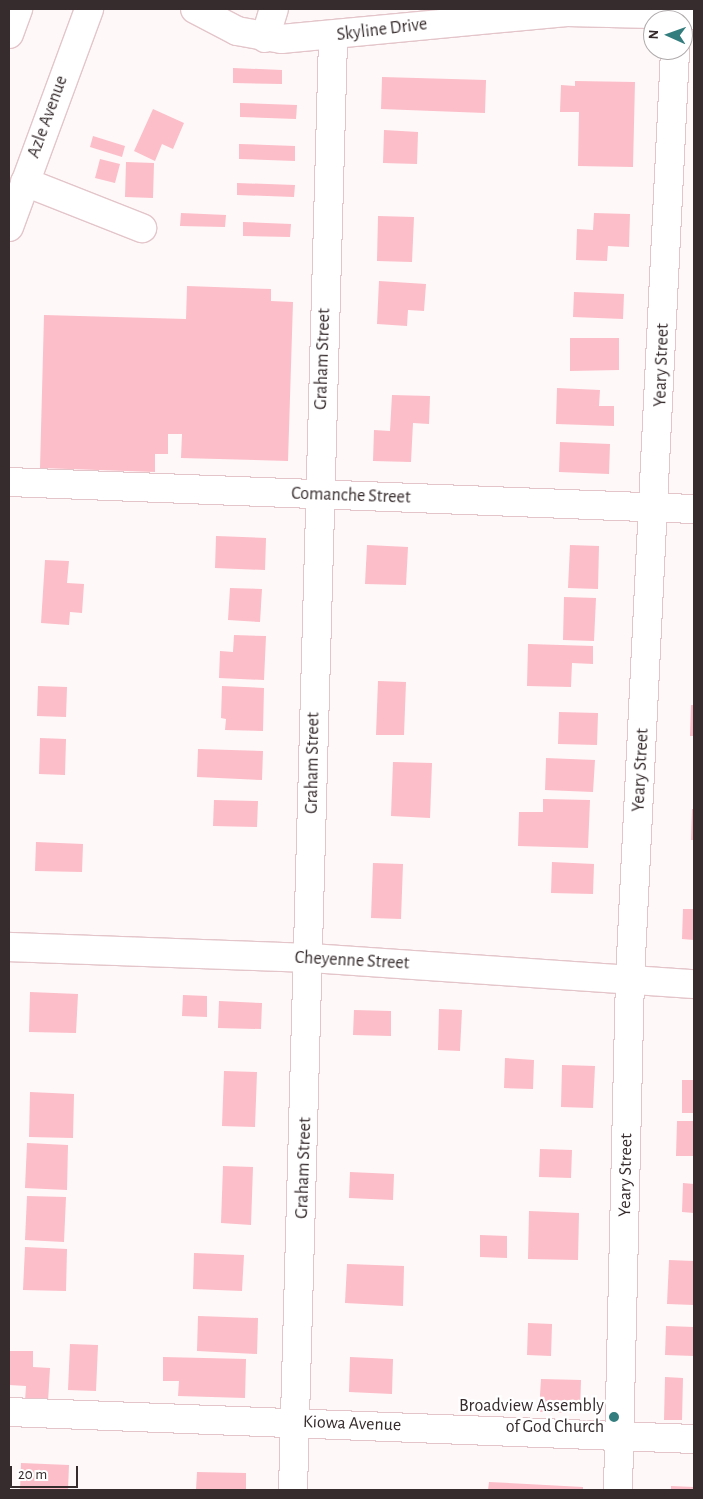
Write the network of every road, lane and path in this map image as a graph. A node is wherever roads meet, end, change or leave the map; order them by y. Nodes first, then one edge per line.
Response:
1 (18, 9) edge
2 (89, 9) edge
3 (195, 9) edge
4 (274, 9) edge
5 (643, 13) edge
6 (9, 34) edge
7 (333, 36) junction
8 (265, 38) junction
9 (675, 60) edge
10 (25, 182) junction
11 (9, 227) edge
12 (142, 228) dead end
13 (9, 482) edge
14 (318, 494) junction
15 (656, 507) junction
16 (694, 509) edge
17 (9, 947) edge
18 (310, 958) junction
19 (630, 978) junction
20 (694, 984) edge
21 (9, 1412) edge
22 (295, 1421) junction
23 (620, 1436) junction
24 (694, 1439) edge
25 (293, 1490) edge
26 (618, 1490) edge

1 - 6 street
2 - 10 street, Azle Avenue
3 - 8 street, Skyline Drive
4 - 8 street
5 - 7 street, Skyline Drive
7 - 8 street, Skyline Drive
7 - 14 street, Graham Street
9 - 15 street, Yeary Street
10 - 11 street, Azle Avenue
10 - 12 street
13 - 14 street, Comanche Street
14 - 15 street, Comanche Street
14 - 18 street, Graham Street
15 - 16 street, Comanche Street
15 - 19 street, Yeary Street
17 - 18 street, Cheyenne Street
18 - 19 street, Cheyenne Street
18 - 22 street, Graham Street
19 - 20 street, Cheyenne Street
19 - 23 street, Yeary Street
21 - 22 street, Kiowa Avenue
22 - 23 street, Kiowa Avenue
22 - 25 street, Graham Street
23 - 24 street, Kiowa Avenue
23 - 26 street, Yeary Street

